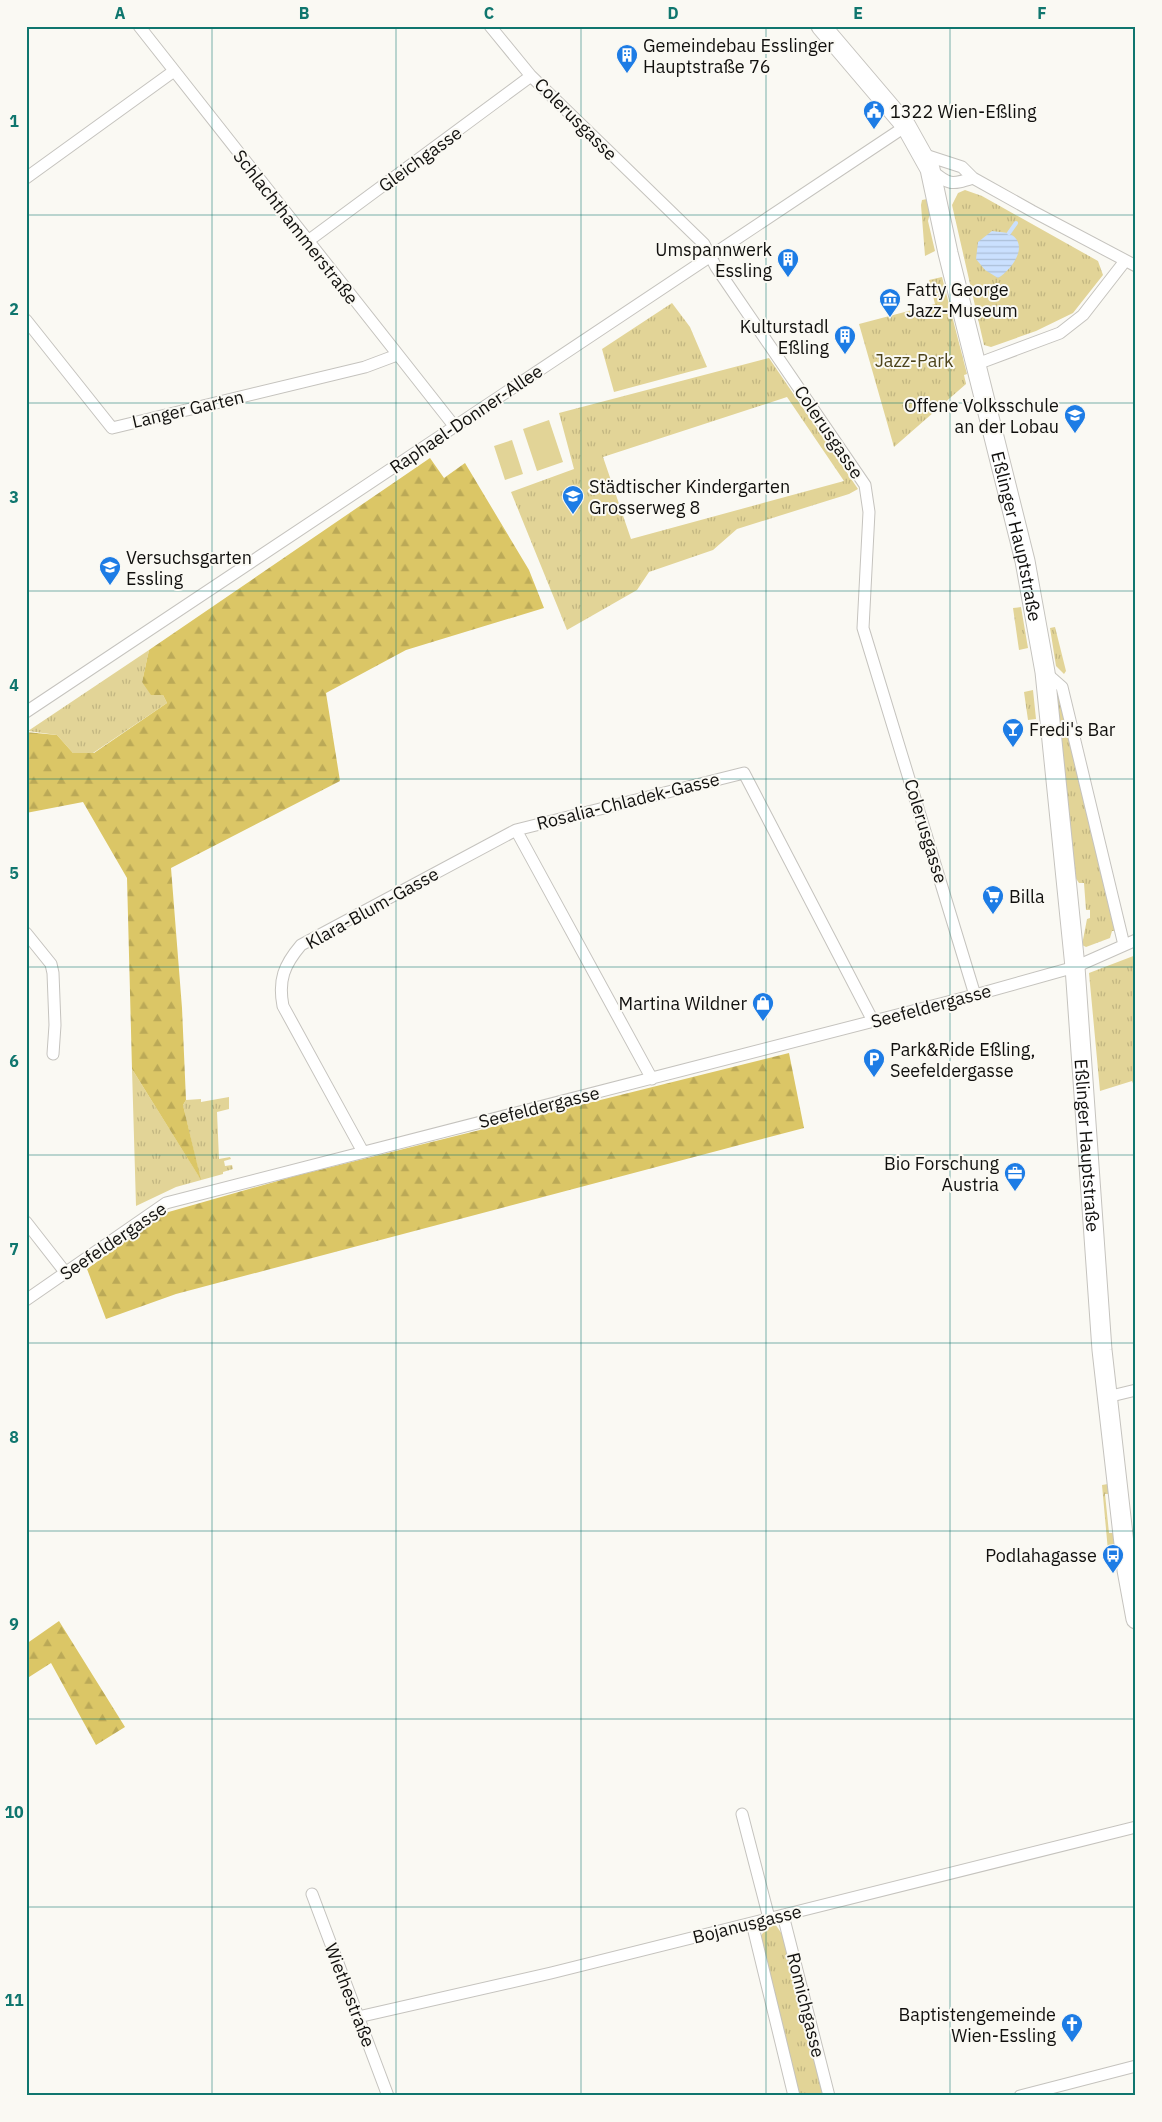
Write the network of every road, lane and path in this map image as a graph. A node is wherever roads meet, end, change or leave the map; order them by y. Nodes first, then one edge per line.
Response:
1 (139, 26) edge
2 (490, 26) edge
3 (821, 26) edge
4 (174, 71) junction
5 (531, 76) junction
6 (906, 126) junction
7 (926, 162) junction
8 (26, 178) edge
9 (973, 178) junction
10 (954, 184) junction
11 (939, 210) junction
12 (308, 241) junction
13 (712, 255) junction
14 (1131, 264) edge
15 (26, 320) edge
16 (397, 355) junction
17 (977, 364) junction
18 (455, 427) junction
19 (1045, 672) junction
20 (26, 712) edge
21 (516, 830) junction
22 (26, 933) edge
23 (1136, 940) edge
24 (1124, 945) junction
25 (1076, 967) junction
26 (976, 995) junction
27 (873, 1021) junction
28 (53, 1054) dead end
29 (652, 1078) junction
30 (363, 1152) junction
31 (26, 1222) edge
32 (65, 1272) junction
33 (26, 1300) edge
34 (1136, 1390) edge
35 (1107, 1397) junction
36 (1136, 1618) edge
37 (742, 1814) dead end
38 (1136, 1827) edge
39 (312, 1894) dead end
40 (783, 1915) junction
41 (769, 1918) junction
42 (752, 1923) junction
43 (358, 2017) junction
44 (1136, 2066) edge
45 (388, 2096) edge
46 (794, 2096) edge
47 (829, 2096) edge
48 (1020, 2096) edge

1 - 4 street, Schlachthammerstraße
2 - 5 street, Colerusgasse
3 - 6 main road, Eßlinger Hauptstraße
4 - 8 street
4 - 12 street, Schlachthammerstraße
5 - 12 street, Gleichgasse
5 - 13 street, Colerusgasse
6 - 7 main road, Eßlinger Hauptstraße
6 - 13 street, Raphael-Donner-Allee
7 - 9 street
7 - 10 street
7 - 11 main road, Eßlinger Hauptstraße
9 - 10 street
9 - 14 street
10 - 11 street
11 - 17 main road, Eßlinger Hauptstraße
12 - 16 street, Schlachthammerstraße
13 - 18 street, Raphael-Donner-Allee
13 - 26 street, Colerusgasse
14 - 17 street
15 - 16 street, Langer Garten
16 - 18 street, Schlachthammerstraße
17 - 19 main road, Eßlinger Hauptstraße
18 - 20 street, Raphael-Donner-Allee
19 - 24 street
19 - 25 main road, Eßlinger Hauptstraße
21 - 27 street, Rosalia-Chladek-Gasse
21 - 29 street, Rosalia-Chladek-Gasse
21 - 30 street, Klara-Blum-Gasse
22 - 28 street
23 - 24 street, Seefeldergasse
24 - 25 street, Seefeldergasse
25 - 26 street, Seefeldergasse
25 - 35 main road, Eßlinger Hauptstraße
26 - 27 street, Seefeldergasse
27 - 29 street, Seefeldergasse
29 - 30 street, Seefeldergasse
30 - 32 street, Seefeldergasse
31 - 32 street
32 - 33 street, Seefeldergasse
34 - 35 street
35 - 36 main road, Eßlinger Hauptstraße
37 - 41 street
38 - 40 street, Bojanusgasse
39 - 43 street, Wiethestraße
40 - 41 street, Bojanusgasse
40 - 47 street, Romichgasse
41 - 42 street, Bojanusgasse
42 - 43 street, Bojanusgasse
42 - 46 street, Romichgasse
43 - 45 street, Wiethestraße
44 - 48 street

